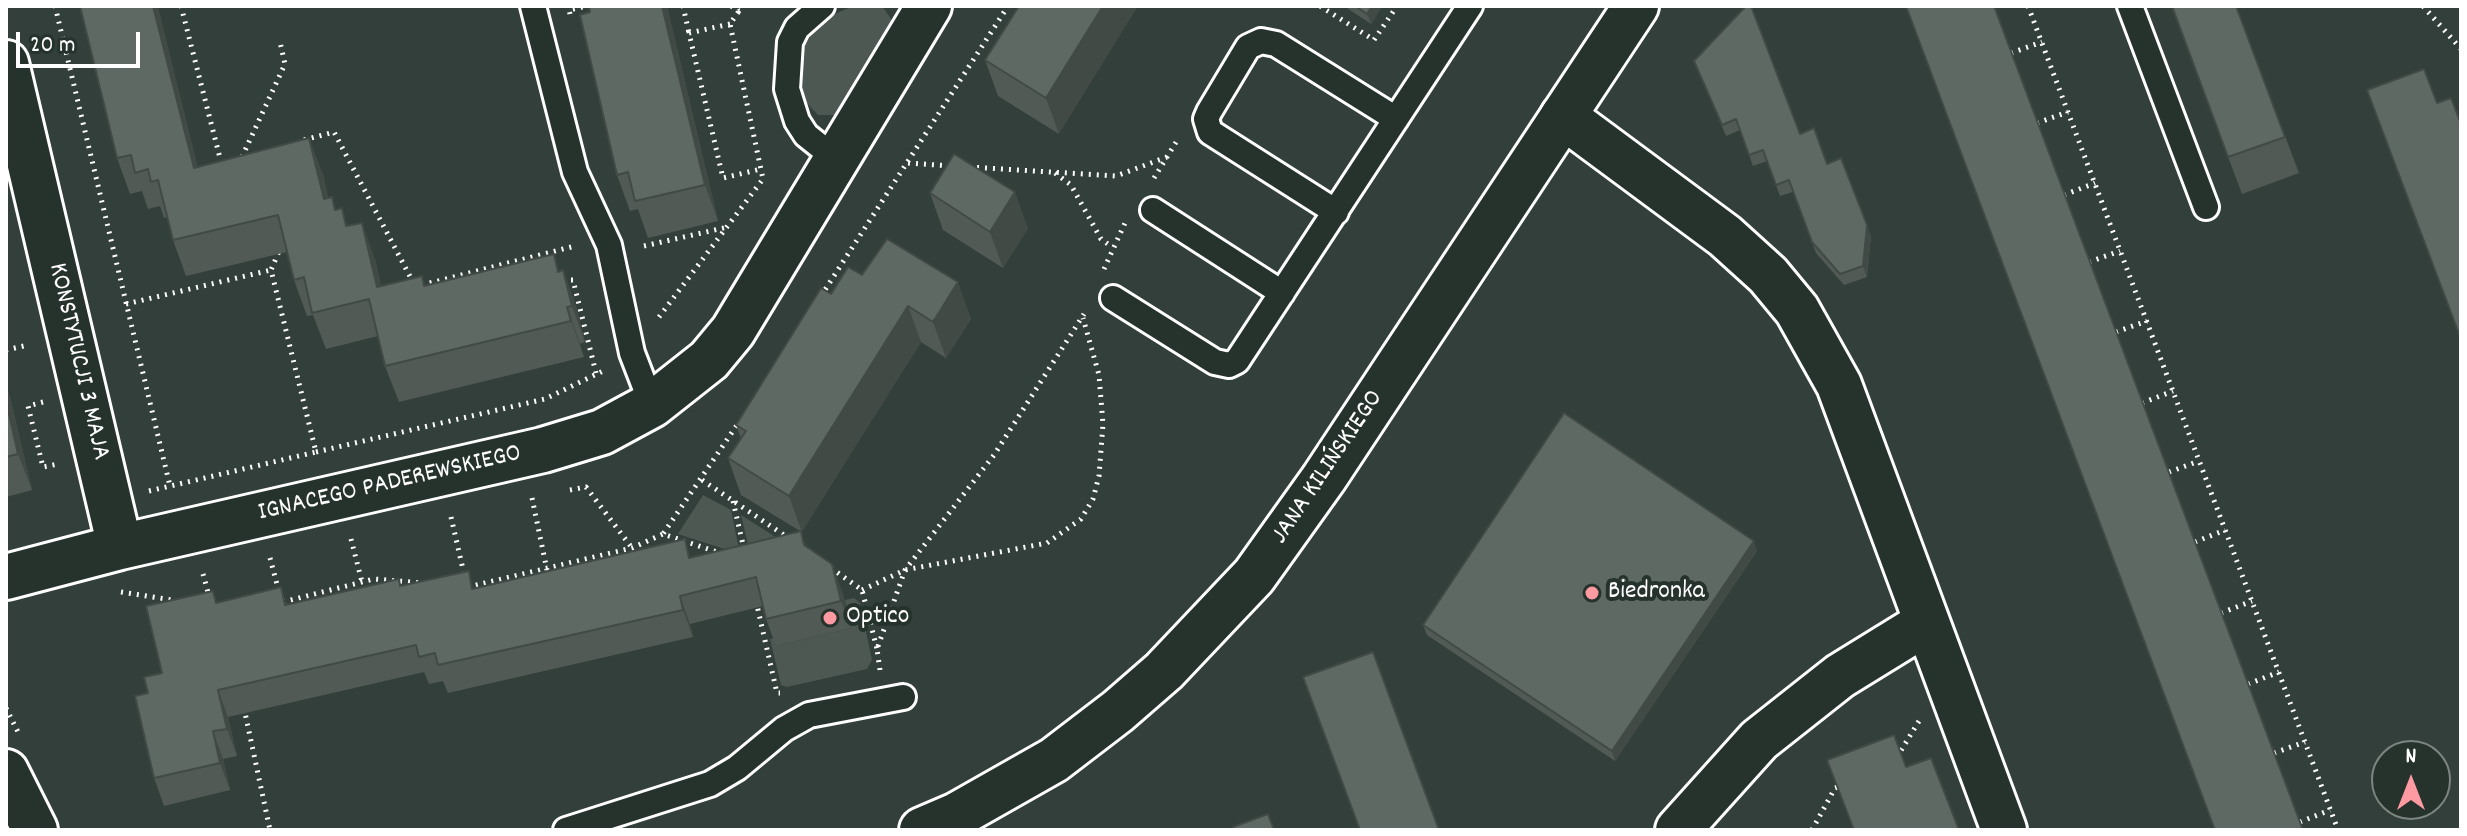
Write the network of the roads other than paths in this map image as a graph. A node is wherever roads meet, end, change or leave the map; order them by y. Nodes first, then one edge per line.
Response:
1 (533, 6) edge
2 (822, 6) edge
3 (1470, 6) edge
4 (1636, 6) edge
5 (2130, 6) edge
6 (924, 8) edge
7 (6, 63) edge
8 (1563, 116) junction
9 (1396, 119) junction
10 (836, 159) junction
11 (2206, 207) dead end
12 (1142, 212) road end
13 (1336, 212) junction
14 (1106, 289) road end
15 (1282, 293) junction
16 (652, 405) junction
17 (120, 547) junction
18 (6, 577) edge
19 (1926, 623) junction
20 (903, 697) dead end
21 (6, 772) edge
22 (35, 830) edge
23 (566, 830) edge
24 (922, 830) edge
25 (1678, 830) edge
26 (2004, 830) edge

1 - 16 lane
2 - 10 lane
3 - 9 lane
4 - 8 street, JANA KILIŃSKIEGO
5 - 11 lane
6 - 10 street, IGNACEGO PADEREWSKIEGO
7 - 17 street, KONSTYTUCJI 3 MAJA
8 - 19 street
8 - 24 street, JANA KILIŃSKIEGO
9 - 13 lane
9 - 13 lane
10 - 16 street, IGNACEGO PADEREWSKIEGO
12 - 15 lane
13 - 15 lane
14 - 15 lane
16 - 17 street, IGNACEGO PADEREWSKIEGO
17 - 18 street
19 - 25 street
19 - 26 street
20 - 23 lane
21 - 22 street

